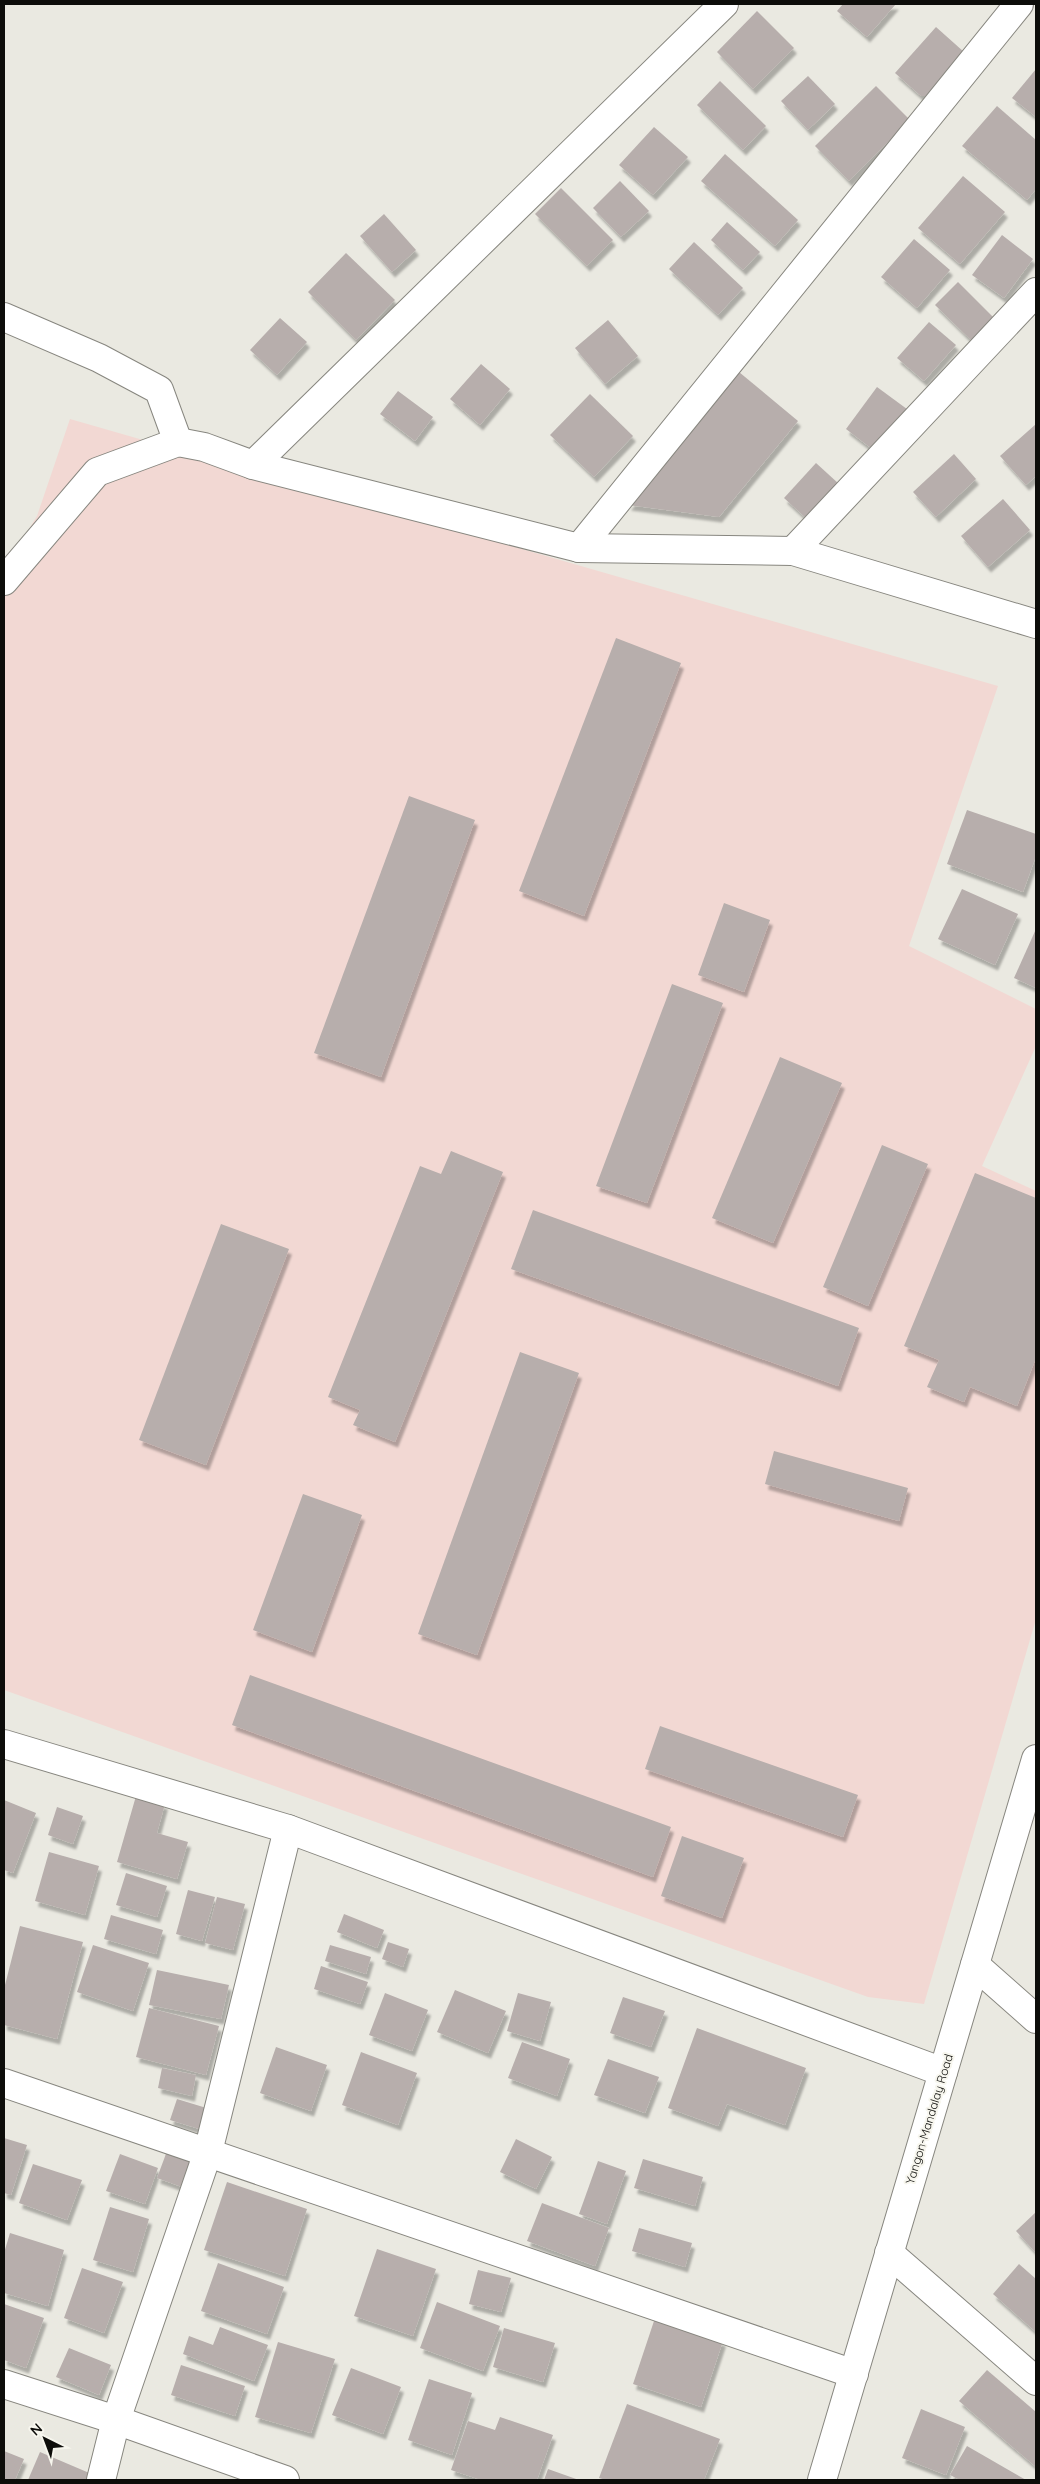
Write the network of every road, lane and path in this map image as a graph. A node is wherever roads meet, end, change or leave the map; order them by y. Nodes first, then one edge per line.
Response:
1 (724, 4) edge
2 (1020, 4) edge
3 (1036, 292) edge
4 (4, 317) edge
5 (178, 442) junction
6 (253, 465) junction
7 (579, 548) junction
8 (793, 551) junction
9 (4, 581) edge
10 (1036, 624) edge
11 (4, 1744) edge
12 (1036, 1759) edge
13 (288, 1829) junction
14 (975, 1965) junction
15 (1036, 2019) edge
16 (944, 2072) junction
17 (4, 2083) edge
18 (208, 2152) junction
19 (889, 2253) junction
20 (854, 2374) junction
21 (1036, 2381) edge
22 (4, 2384) edge
23 (116, 2420) junction
24 (101, 2480) edge
25 (285, 2480) edge
26 (822, 2480) edge

1 - 6 main road
2 - 7 main road
3 - 8 main road
4 - 5 main road
5 - 6 main road
5 - 9 main road
6 - 7 main road
7 - 8 main road
8 - 10 main road
11 - 13 main road
12 - 14 main road, Yangon-Mandalay Road
13 - 16 main road
13 - 18 main road
14 - 15 main road
14 - 16 main road, Yangon-Mandalay Road
16 - 19 main road, Yangon-Mandalay Road
17 - 18 main road
18 - 20 main road
18 - 23 main road
19 - 20 main road, Yangon-Mandalay Road
19 - 21 main road
20 - 26 main road, Yangon-Mandalay Road
22 - 23 main road
23 - 24 main road
23 - 25 main road

